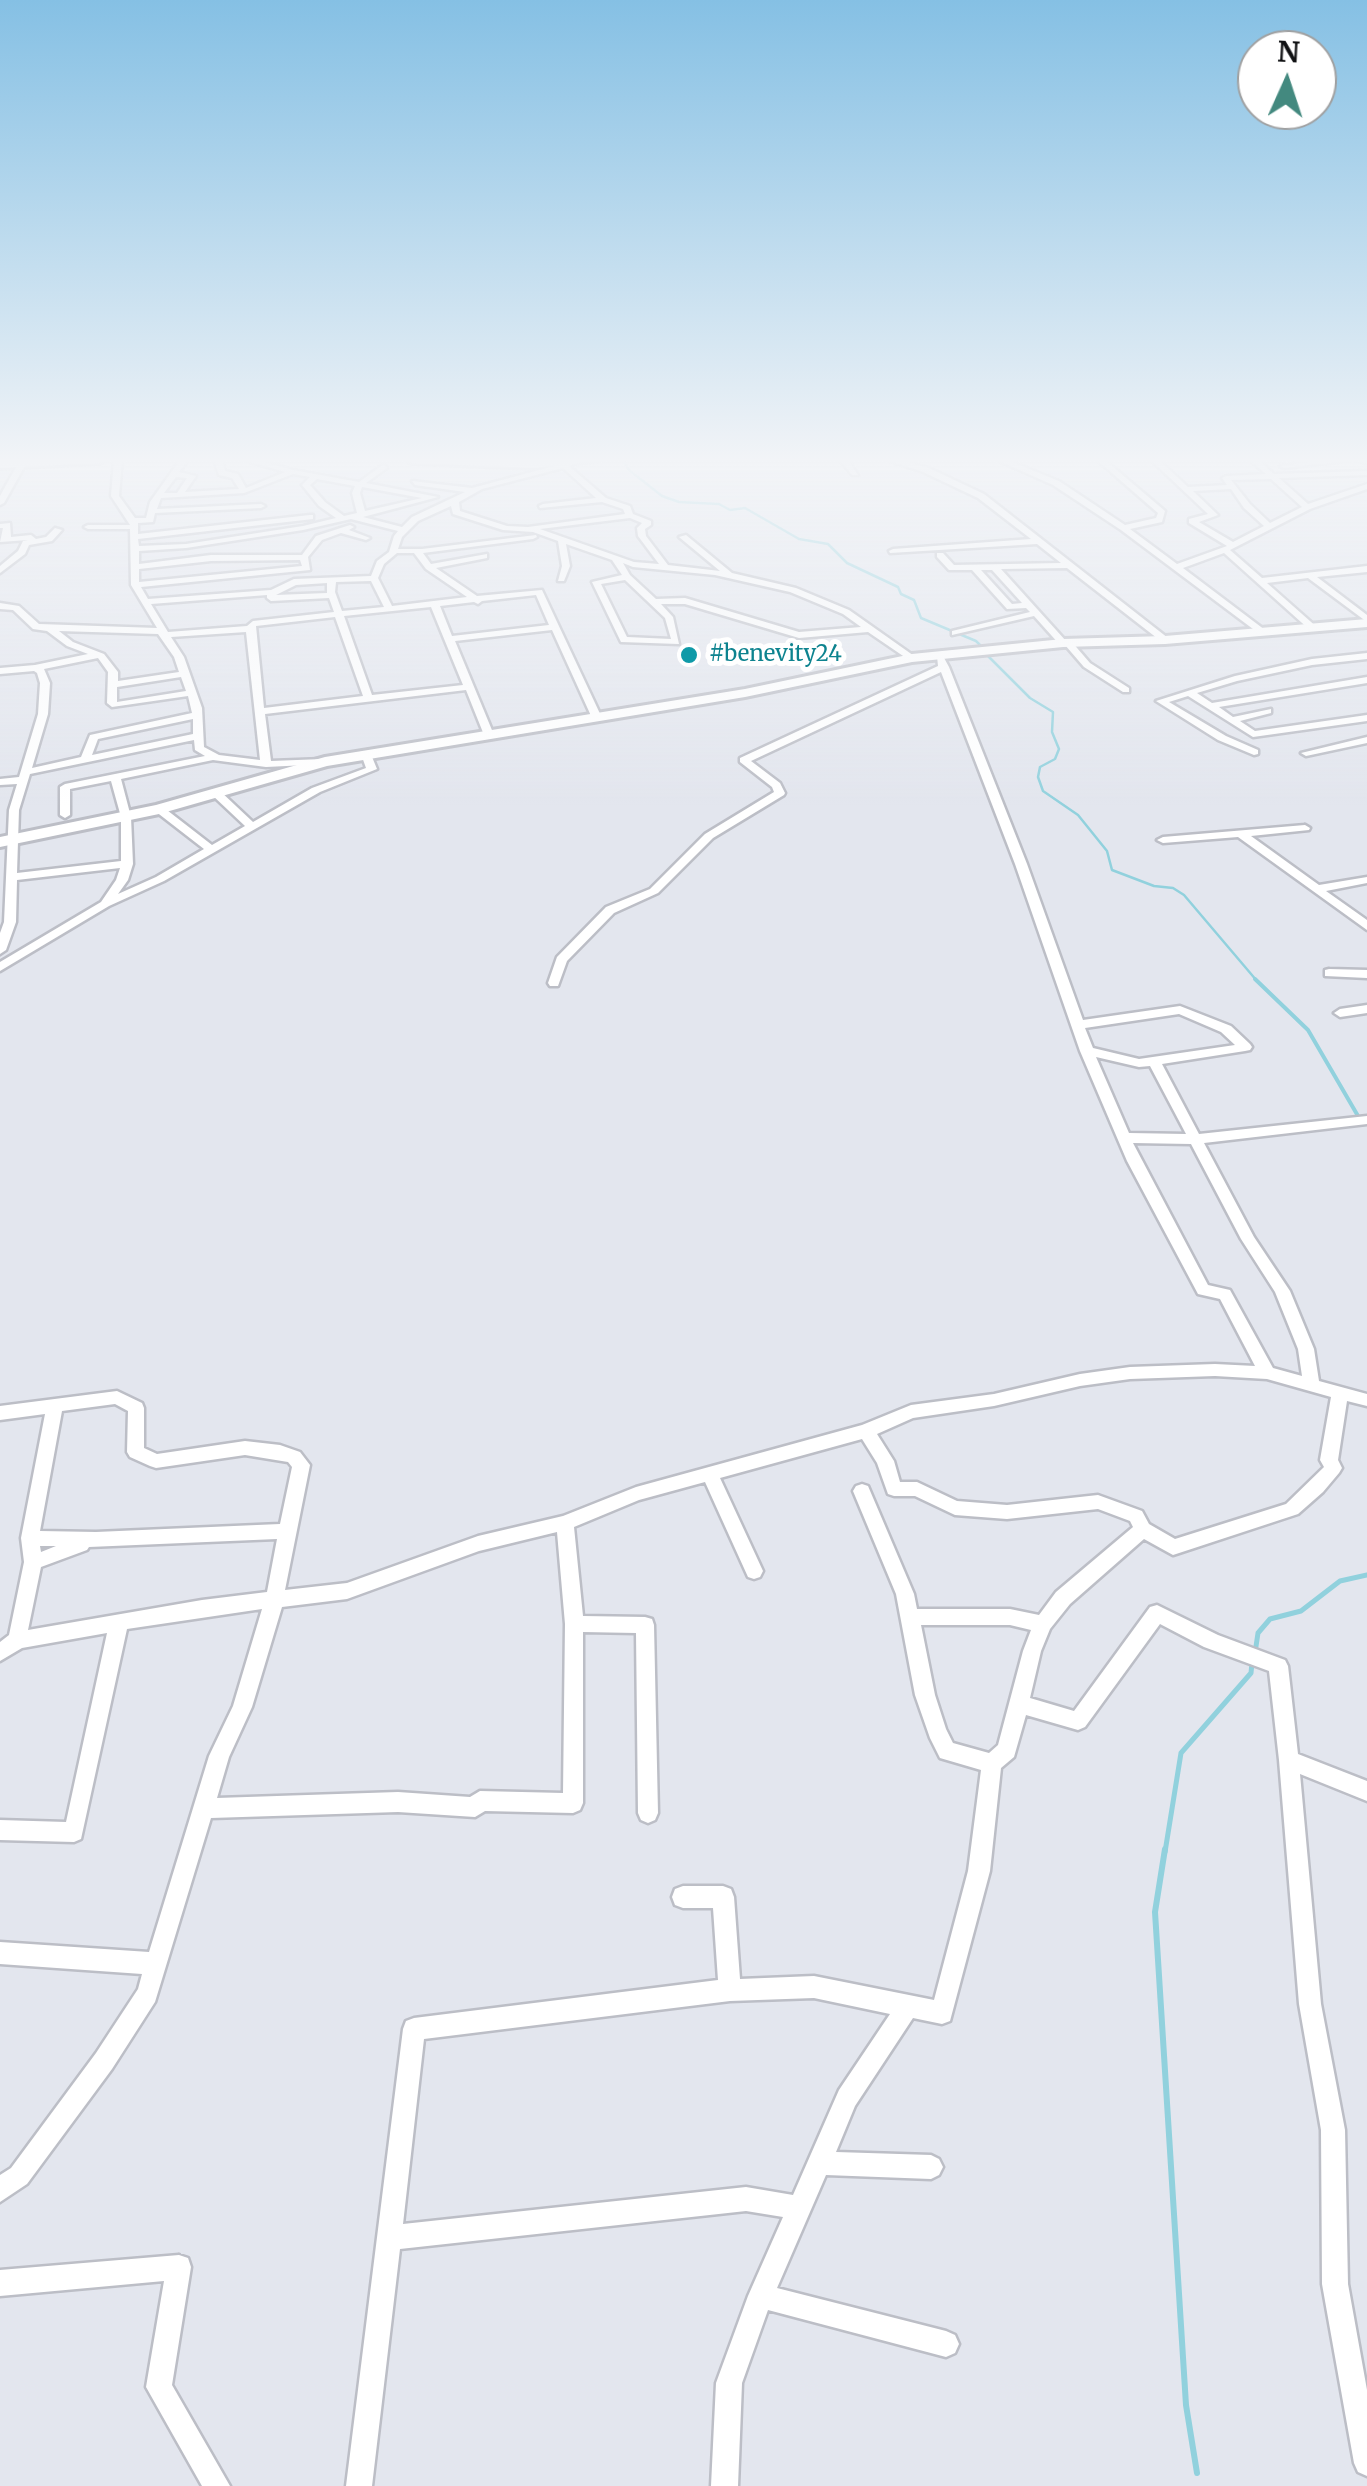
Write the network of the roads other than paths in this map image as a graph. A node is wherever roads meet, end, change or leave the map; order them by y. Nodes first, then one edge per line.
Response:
1 (134, 576) edge
2 (202, 576) edge
3 (301, 576) edge
4 (442, 576) edge
5 (563, 576) edge
6 (736, 576) edge
7 (982, 576) edge
8 (1002, 576) edge
9 (1085, 576) edge
10 (1189, 576) edge
11 (1255, 576) edge
12 (1302, 576) edge
13 (1311, 576) edge
14 (627, 577) joint
15 (374, 578) joint
16 (562, 579) dead end
17 (332, 580) junction
18 (303, 581) junction
19 (1260, 581) junction
20 (135, 585) junction
21 (274, 592) junction
22 (332, 595) junction
23 (478, 600) junction
24 (145, 602) junction
25 (655, 602) junction
26 (435, 605) junction
27 (1026, 605) junction
28 (0, 606) edge
29 (390, 610) junction
30 (342, 614) junction
31 (1036, 614) junction
32 (1367, 621) edge
33 (552, 626) junction
34 (50, 628) junction
35 (250, 629) junction
36 (868, 629) junction
37 (1314, 629) junction
38 (161, 633) junction
39 (955, 633) dead end
40 (1264, 633) junction
41 (448, 638) junction
42 (1165, 640) junction
43 (1066, 643) junction
44 (98, 655) junction
45 (1367, 656) edge
46 (1354, 657) junction
47 (912, 658) junction
48 (942, 662) junction
49 (1367, 665) edge
50 (35, 668) junction
51 (0, 671) edge
52 (184, 674) junction
53 (1367, 680) edge
54 (115, 684) junction
55 (469, 687) junction
56 (1126, 690) dead end
57 (1188, 692) junction
58 (191, 693) junction
59 (368, 698) junction
60 (1210, 706) junction
61 (260, 711) junction
62 (1268, 711) dead end
63 (196, 716) junction
64 (597, 718) junction
65 (1367, 718) edge
66 (1232, 720) junction
67 (489, 735) junction
68 (196, 737) junction
69 (1367, 740) edge
70 (1254, 752) dead end
71 (1306, 753) dead end
72 (366, 754) junction
73 (214, 757) junction
74 (85, 761) junction
75 (325, 762) junction
76 (266, 764) junction
77 (25, 776) junction
78 (115, 778) junction
79 (0, 782) edge
80 (215, 792) junction
81 (159, 809) junction
82 (65, 815) dead end
83 (126, 817) junction
84 (251, 826) junction
85 (1305, 828) dead end
86 (1240, 833) junction
87 (1163, 840) dead end
88 (6, 841) edge
89 (210, 849) junction
90 (127, 864) junction
91 (12, 877) junction
92 (1367, 880) edge
93 (1316, 889) junction
94 (6, 895) edge
95 (105, 904) junction
96 (1367, 926) edge
97 (0, 950) edge
98 (0, 967) edge
99 (1330, 973) dead end
100 (1367, 974) edge
101 (554, 983) dead end
102 (1367, 1009) edge
103 (1340, 1013) dead end
104 (1077, 1025) junction
105 (1087, 1051) junction
106 (1154, 1061) junction
107 (1367, 1120) edge
108 (1125, 1138) junction
109 (1195, 1140) junction
110 (1267, 1373) junction
111 (1311, 1382) junction
112 (1340, 1396) junction
113 (1367, 1400) edge
114 (54, 1406) junction
115 (0, 1413) edge
116 (866, 1431) junction
117 (710, 1474) junction
118 (862, 1492) dead end
119 (565, 1522) junction
120 (1143, 1529) junction
121 (285, 1531) junction
122 (30, 1538) junction
123 (96, 1540) junction
124 (32, 1562) junction
125 (754, 1571) dead end
126 (274, 1602) junction
127 (910, 1617) junction
128 (119, 1622) junction
129 (574, 1624) junction
130 (1043, 1624) junction
131 (17, 1640) junction
132 (0, 1653) edge
133 (1019, 1704) junction
134 (1289, 1760) junction
135 (992, 1764) junction
136 (1367, 1791) edge
137 (204, 1808) junction
138 (648, 1813) dead end
139 (0, 1830) edge
140 (684, 1897) dead end
141 (0, 1953) edge
142 (157, 1964) junction
143 (730, 1990) junction
144 (908, 2006) junction
145 (819, 2163) junction
146 (931, 2167) dead end
147 (0, 2190) edge
148 (799, 2208) junction
149 (389, 2238) junction
150 (0, 2284) edge
151 (761, 2296) junction
152 (946, 2344) dead end
153 (1367, 2464) edge
154 (217, 2486) edge
155 (358, 2486) edge
156 (724, 2486) edge

1 - 20 street
2 - 20 street
3 - 18 street
4 - 23 street
5 - 16 street
6 - 36 street
7 - 27 street
8 - 27 street
9 - 42 street
10 - 40 street
11 - 19 street
12 - 19 street
13 - 32 street
14 - 25 street
14 - 25 street
15 - 17 street
15 - 29 street
17 - 18 street
17 - 22 street
18 - 21 street
19 - 37 street
20 - 24 street
21 - 22 street
21 - 24 street
22 - 30 street
23 - 26 street
23 - 33 street
24 - 38 street
25 - 36 street
26 - 29 street
26 - 41 street
27 - 31 street
28 - 34 street
29 - 30 street
30 - 35 street
30 - 59 street
31 - 39 street
31 - 43 street
32 - 37 street
33 - 41 street
33 - 64 street
34 - 38 street
34 - 44 street
35 - 38 street
35 - 61 street
36 - 47 street
37 - 40 street
38 - 52 street
40 - 42 street
41 - 55 street
42 - 43 street
43 - 48 street
43 - 56 street
44 - 50 street
44 - 54 street
45 - 46 street
46 - 49 street
46 - 57 street
47 - 48 street
47 - 64 street
48 - 101 street
48 - 104 street
50 - 51 street
50 - 77 street
52 - 54 street
52 - 58 street
53 - 60 street
54 - 58 street
55 - 59 street
55 - 67 street
57 - 60 street
57 - 70 street
58 - 63 street
59 - 61 street
60 - 66 street
61 - 76 street
62 - 66 street
63 - 68 street
63 - 74 street
64 - 67 street
65 - 66 street
67 - 72 street
68 - 73 street
68 - 74 street
69 - 71 street
72 - 75 street
72 - 84 street
73 - 76 street
73 - 78 street
74 - 77 street
75 - 76 street
75 - 80 street
77 - 79 street
77 - 88 street
78 - 82 street
78 - 83 street
80 - 81 street
80 - 84 street
81 - 83 street
81 - 89 street
83 - 88 street
83 - 90 street
84 - 89 street
85 - 86 street
86 - 87 street
86 - 93 street
88 - 91 street
89 - 95 street
90 - 91 street
90 - 95 street
91 - 94 street
92 - 93 street
93 - 96 street
94 - 97 street
95 - 98 street
99 - 100 street
102 - 103 street
104 - 105 street
104 - 106 street
105 - 106 street
105 - 108 street
106 - 109 street
107 - 109 street
108 - 109 street
108 - 110 street
109 - 111 street
110 - 111 street
110 - 116 street
111 - 112 street
112 - 113 street
112 - 120 street
114 - 115 street
114 - 121 street
114 - 122 street
116 - 117 street
116 - 120 street
117 - 119 street
117 - 125 street
118 - 127 street
119 - 126 street
119 - 129 street
120 - 130 street
121 - 123 street
121 - 126 street
122 - 123 street
122 - 124 street
123 - 124 street
124 - 131 street
126 - 128 street
126 - 137 street
127 - 130 street
127 - 135 street
128 - 131 street
128 - 139 street
129 - 137 street
129 - 138 street
130 - 133 street
131 - 132 street
133 - 134 street
133 - 135 street
134 - 136 street
134 - 153 street
135 - 144 street
137 - 142 street
140 - 143 street
141 - 142 street
142 - 147 street
143 - 144 street
143 - 149 street
144 - 145 street
145 - 146 street
145 - 148 street
148 - 149 street
148 - 151 street
149 - 155 street
150 - 154 street
151 - 152 street
151 - 156 street

